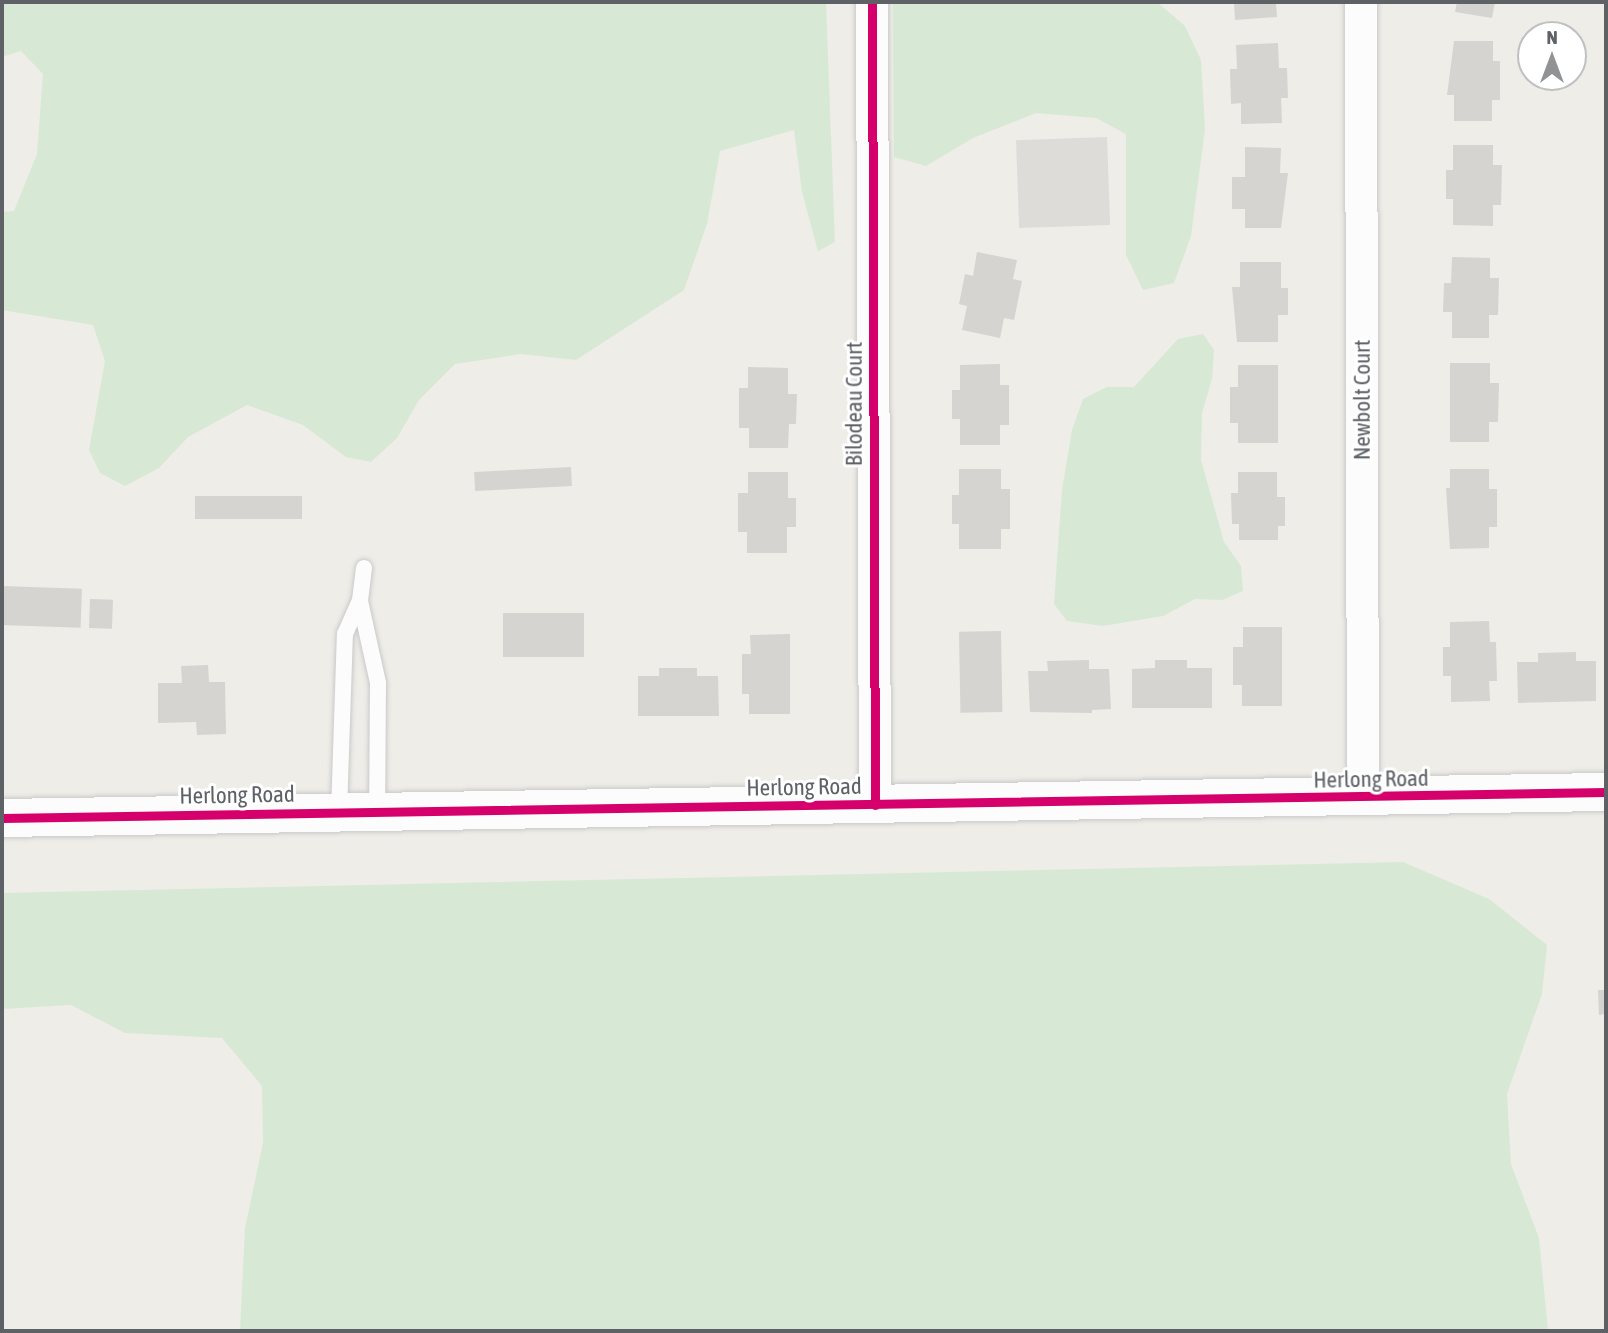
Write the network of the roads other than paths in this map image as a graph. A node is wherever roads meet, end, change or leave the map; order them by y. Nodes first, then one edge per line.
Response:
1 (872, 2) edge
2 (1361, 2) edge
3 (363, 568) dead end
4 (360, 601) junction
5 (1606, 792) edge
6 (1363, 799) junction
7 (875, 805) junction
8 (339, 813) junction
9 (377, 813) junction
10 (2, 818) edge

1 - 7 street, Bilodeau Court
2 - 6 street, Newbolt Court
3 - 4 lane
4 - 8 lane
4 - 9 lane
5 - 6 street, Herlong Road
6 - 7 street, Herlong Road
7 - 9 street, Herlong Road
8 - 9 street, Herlong Road
8 - 10 street, Herlong Road

